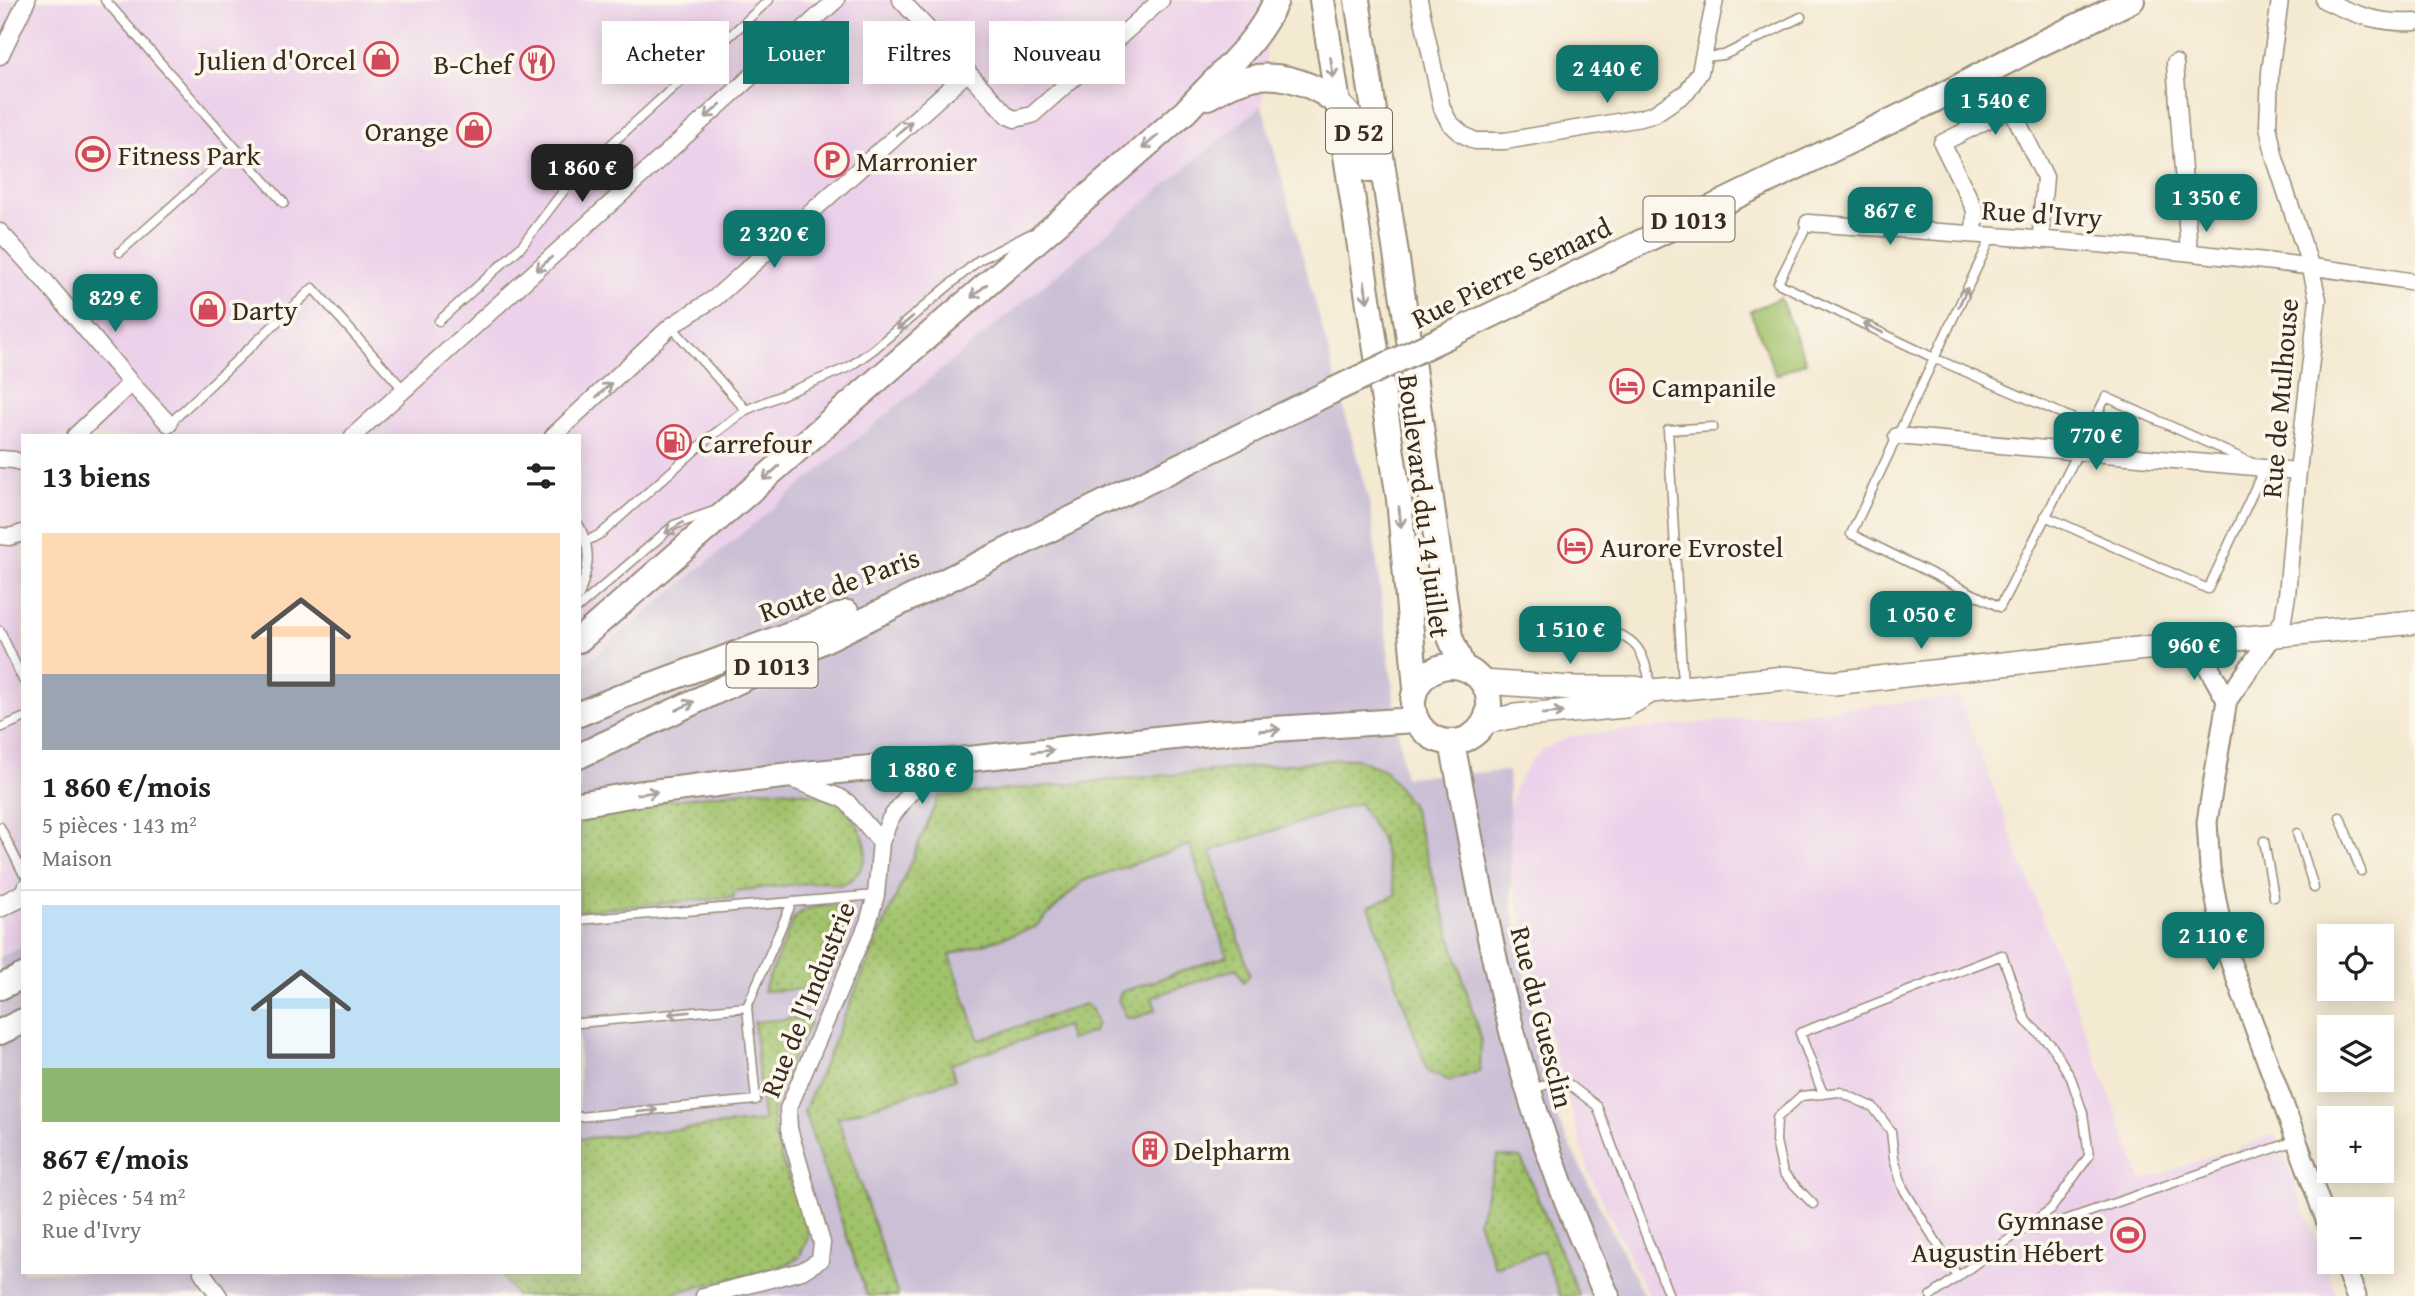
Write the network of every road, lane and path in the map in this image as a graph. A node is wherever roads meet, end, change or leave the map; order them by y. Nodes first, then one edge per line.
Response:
1 (27, 0) edge
2 (105, 0) edge
3 (769, 0) edge
4 (836, 0) edge
5 (901, 0) edge
6 (1161, 0) edge
7 (1276, 0) edge
8 (1322, 0) edge
9 (1357, 0) edge
10 (1419, 0) edge
11 (1715, 0) edge
12 (2132, 0) edge
13 (2280, 0) edge
14 (2324, 0) edge
15 (1801, 18) dead end
16 (921, 21) edge
17 (2415, 22) edge
18 (0, 56) edge
19 (1704, 57) junction
20 (2175, 63) dead end
21 (975, 80) edge
22 (955, 84) edge
23 (1337, 104) junction
24 (1186, 111) junction
25 (236, 149) junction
26 (284, 203) dead end
27 (1063, 218) junction
28 (1808, 223) joint
29 (0, 232) edge
30 (1974, 234) junction
31 (1992, 236) junction
32 (2042, 240) junction
33 (2189, 251) junction
34 (120, 252) dead end
35 (2310, 265) junction
36 (2415, 282) edge
37 (439, 321) dead end
38 (1407, 325) junction
39 (671, 326) junction
40 (1934, 358) junction
41 (131, 383) junction
42 (404, 390) junction
43 (1330, 392) joint
44 (746, 410) junction
45 (169, 424) joint
46 (2090, 426) junction
47 (1713, 427) dead end
48 (77, 434) edge
49 (355, 434) edge
50 (555, 434) edge
51 (1897, 436) junction
52 (2077, 452) junction
53 (0, 459) edge
54 (21, 462) edge
55 (2264, 468) junction
56 (2298, 471) junction
57 (737, 502) junction
58 (2045, 516) junction
59 (581, 530) edge
60 (0, 536) edge
61 (21, 536) edge
62 (587, 541) junction
63 (963, 570) junction
64 (581, 590) edge
65 (581, 605) edge
66 (2415, 622) edge
67 (1594, 629) dead end
68 (0, 631) edge
69 (2272, 636) junction
70 (581, 638) edge
71 (2195, 643) junction
72 (1473, 675) junction
73 (21, 676) edge
74 (1416, 688) junction
75 (1683, 688) junction
76 (1651, 691) junction
77 (2228, 700) junction
78 (581, 713) edge
79 (21, 719) edge
80 (1416, 720) junction
81 (1485, 722) junction
82 (0, 728) edge
83 (1452, 743) junction
84 (581, 755) edge
85 (949, 761) junction
86 (782, 775) junction
87 (581, 804) edge
88 (2340, 817) dead end
89 (0, 827) edge
90 (2297, 833) dead end
91 (2264, 841) dead end
92 (881, 842) junction
93 (21, 869) edge
94 (2361, 872) dead end
95 (21, 887) edge
96 (2314, 888) dead end
97 (876, 895) junction
98 (2274, 897) dead end
99 (21, 899) edge
100 (0, 900) edge
101 (792, 902) junction
102 (0, 909) edge
103 (581, 920) edge
104 (21, 977) edge
105 (0, 987) edge
106 (747, 1007) junction
107 (21, 1022) edge
108 (581, 1023) edge
109 (0, 1032) edge
110 (1530, 1091) junction
111 (1823, 1094) junction
112 (581, 1117) edge
113 (2295, 1141) junction
114 (2317, 1197) edge
115 (1813, 1204) dead end
116 (2023, 1229) junction
117 (203, 1274) edge
118 (2348, 1274) edge
119 (1958, 1278) junction
120 (219, 1296) edge
121 (704, 1296) edge
122 (1607, 1296) edge
123 (1669, 1296) edge
124 (1931, 1296) edge
125 (2356, 1296) edge

1 - 18 street
2 - 25 lane
3 - 37 lane
4 -> 42 street
5 - 16 street
6 - 21 street
7 - 24 main road
8 -> 23 main road, Boulevard du 14 Juillet
9 - 38 main road, Boulevard du 14 Juillet
10 - 19 street
11 - 19 street
12 - 43 main road, Rue Pierre Semard / D 1013, bridge
13 - 35 street, Rue de Mulhouse
14 - 17 street
15 - 19 lane
20 - 33 street
39 -> 22 street
23 - 24 main road, D 52
23 - 38 main road, D 52
23 -> 74 main road, Boulevard du 14 Juillet
24 -> 27 main road
25 - 26 lane
25 - 34 lane
27 -> 44 lane
27 -> 57 main road
28 - 30 street, Rue d'Ivry
40 -> 28 lane
29 - 41 street
30 - 31 street, Rue d'Ivry
30 - 32 street
31 - 32 street, Rue d'Ivry
40 -> 31 lane
32 - 33 street, Rue d'Ivry
33 - 35 street, Rue d'Ivry
35 - 36 street, Rue d'Ivry
35 - 56 street, Rue de Mulhouse
38 - 72 main road, Boulevard du 14 Juillet
39 - 44 lane
50 -> 39 street
40 - 46 lane
40 - 51 lane
41 - 45 street
41 - 48 street
42 - 45 lane
42 - 49 street
43 - 63 main road, Route de Paris / D 1013
44 - 62 lane
46 - 52 lane
46 - 55 lane
47 - 75 lane
51 - 52 street
51 - 58 lane
52 - 55 street
52 - 58 lane
53 - 54 street
55 - 56 street
55 - 58 lane
56 - 69 street, Rue de Mulhouse
57 -> 65 lane
57 - 70 main road
59 - 62 lane
60 - 61 street
62 - 64 lane
63 - 78 main road, Route de Paris / D 1013
84 -> 63 main road, Route de Paris / D 1013
66 - 69 main road
67 - 76 lane
68 - 73 lane
69 - 71 main road
69 - 77 street
71 - 75 main road
71 - 77 street
72 - 74 main road
72 - 76 main road
72 - 81 main road
74 - 80 main road
75 - 76 main road
81 -> 76 main road
77 - 113 street
79 - 82 lane
80 - 83 main road
85 -> 80 main road
81 - 83 main road
83 - 110 main road, Rue du Guesclin
85 - 86 main road
85 - 92 street, Rue de l'Industrie
87 -> 86 main road
86 - 92 street
88 - 94 lane
89 - 93 lane
90 - 96 lane
91 - 98 lane
92 - 97 street, Rue de l'Industrie
95 - 100 lane
97 - 101 lane
97 - 121 street, Rue de l'Industrie
99 - 102 street
101 - 103 lane
101 - 106 lane
104 - 105 main road
106 -> 108 lane
112 -> 106 lane
107 - 109 main road
110 - 122 main road, Rue du Guesclin
110 - 123 lane
111 - 115 lane
111 - 116 lane
111 - 119 lane
113 - 114 street
113 - 116 lane
116 - 119 lane
117 - 120 street
118 - 125 street
119 - 124 lane

